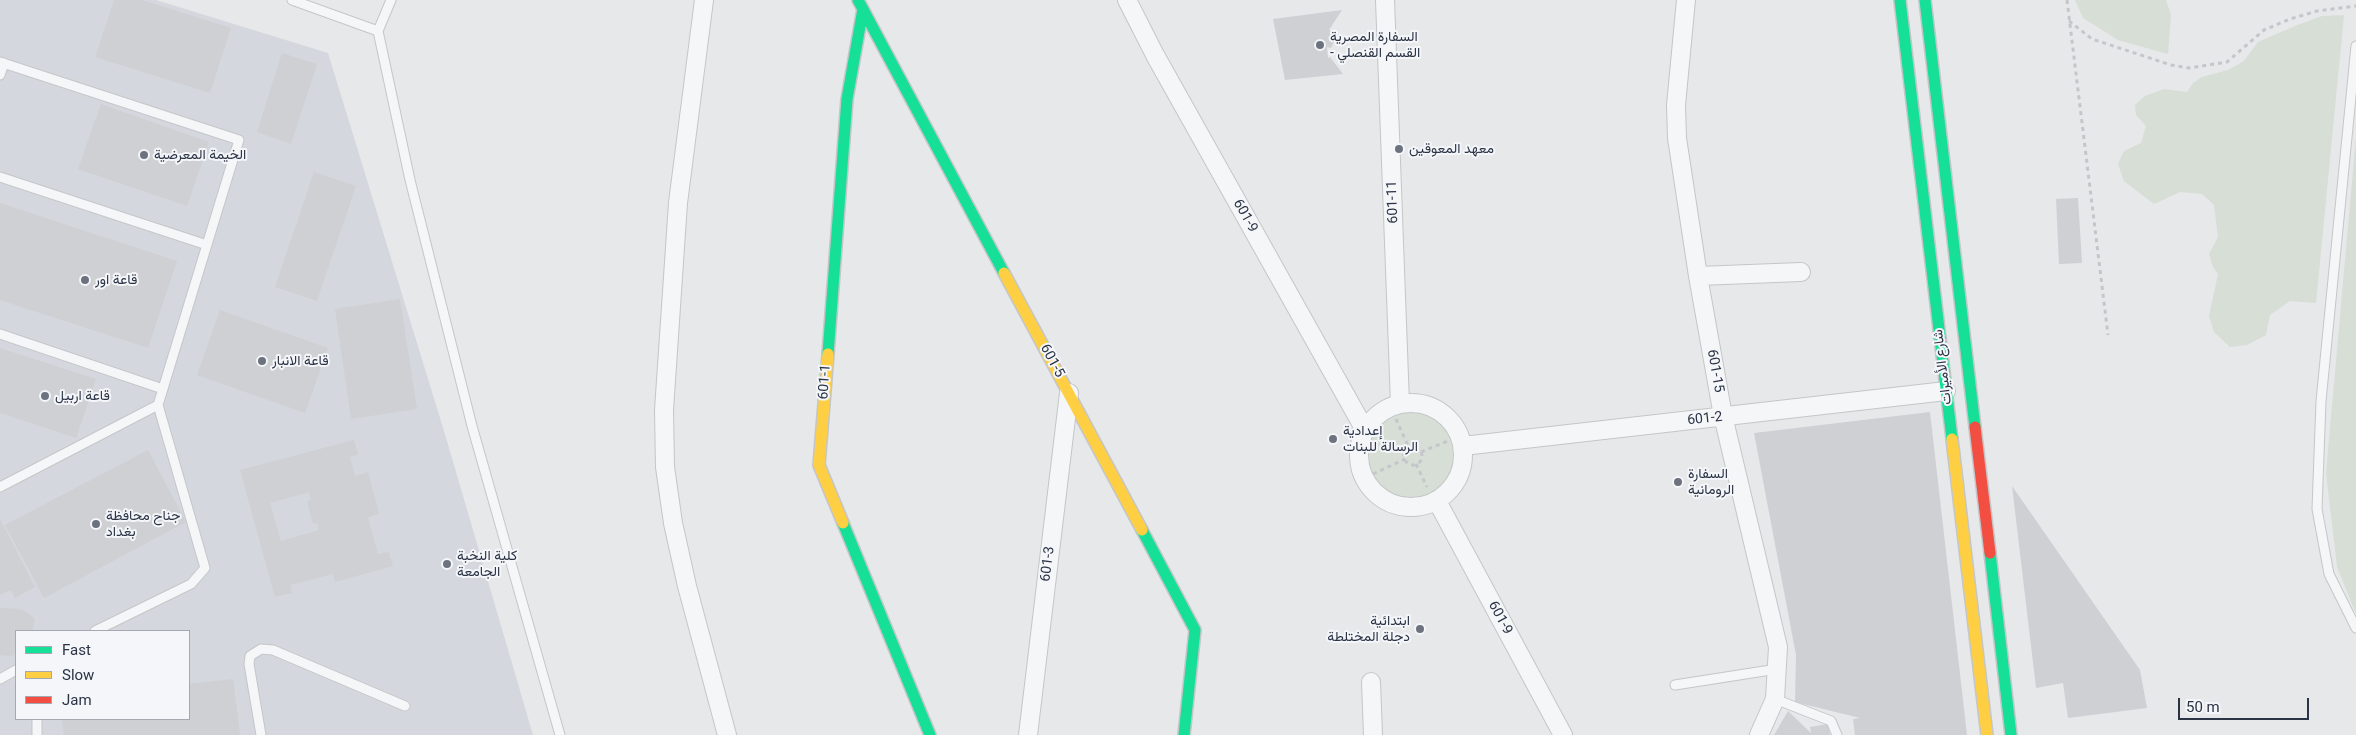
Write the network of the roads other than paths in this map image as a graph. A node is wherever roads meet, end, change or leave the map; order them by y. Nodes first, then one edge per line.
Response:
1 (292, 0) edge
2 (391, 0) edge
3 (704, 0) edge
4 (1127, 0) edge
5 (1385, 0) edge
6 (1686, 0) edge
7 (1900, 0) edge
8 (1925, 0) edge
9 (860, 4) edge
10 (378, 31) junction
11 (2356, 46) edge
12 (2, 62) edge
13 (0, 75) edge
14 (0, 177) edge
15 (207, 246) junction
16 (1801, 272) dead end
17 (1698, 276) junction
18 (0, 334) edge
19 (163, 389) junction
20 (1946, 391) junction
21 (1069, 392) junction
22 (158, 404) junction
23 (1397, 409) junction
24 (1723, 416) junction
25 (1365, 430) junction
26 (1458, 442) junction
27 (0, 487) edge
28 (1433, 498) junction
29 (2356, 628) edge
30 (97, 630) edge
31 (1777, 669) junction
32 (15, 670) edge
33 (0, 678) edge
34 (1371, 682) dead end
35 (1675, 685) dead end
36 (1774, 699) junction
37 (405, 706) dead end
38 (37, 720) edge
39 (37, 735) edge
40 (262, 735) edge
41 (560, 735) edge
42 (728, 735) edge
43 (930, 735) edge
44 (1028, 735) edge
45 (1184, 735) edge
46 (1373, 735) edge
47 (1562, 735) edge
48 (1759, 735) edge
49 (1837, 735) edge
50 (1987, 735) edge
51 (2012, 735) edge

1 - 10 lane
2 - 10 lane
3 - 42 street
4 - 25 street, 601-9
5 - 23 street, 601-11
6 - 17 street, 601-15
7 - 20 street, شارع الأميرات
8 - 51 street, شارع الأميرات
9 - 21 street, 601-5
9 - 43 street, 601-1
10 - 41 lane
11 - 29 lane
12 - 13 lane
12 - 15 lane
14 - 15 lane
15 - 19 lane
16 - 17 street
17 - 24 street, 601-15
18 - 19 lane
19 - 22 lane
20 - 24 street, 601-2
20 - 50 street, شارع الأميرات
21 - 44 street, 601-3
21 - 45 street, 601-5
22 - 27 lane
22 - 30 lane
23 - 25 street
23 - 26 street
24 - 26 street, 601-2
24 - 31 street, 601-15
25 - 28 street
26 - 28 street
28 - 47 street, 601-9
31 - 35 lane
31 - 36 street, 601-15
32 - 33 lane
34 - 46 street
36 - 48 street, 601-15
36 - 49 lane
37 - 40 lane
38 - 39 lane

